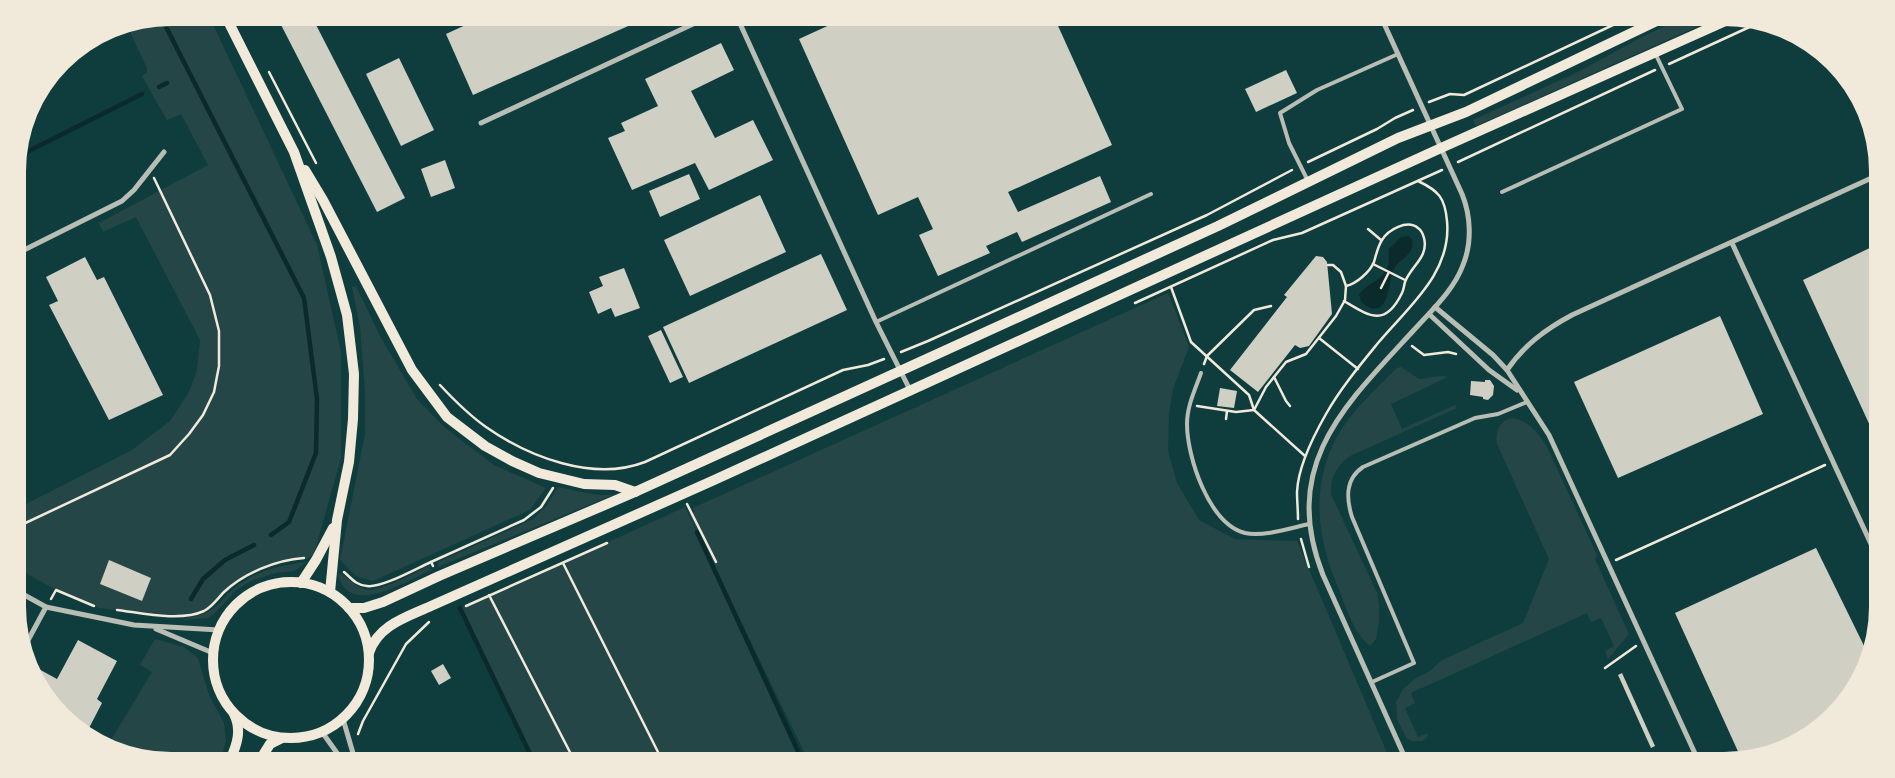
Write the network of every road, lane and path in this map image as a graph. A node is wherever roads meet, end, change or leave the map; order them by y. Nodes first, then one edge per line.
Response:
1 (1385, 26) edge
2 (1613, 26) edge
3 (1648, 26) edge
4 (1714, 26) edge
5 (231, 27) edge
6 (689, 27) edge
7 (742, 27) edge
8 (1747, 28) edge
9 (1655, 52) junction
10 (1398, 54) junction
11 (1662, 67) junction
12 (267, 69) dead end
13 (1422, 106) junction
14 (481, 123) dead end
15 (1431, 125) junction
16 (1441, 148) junction
17 (1484, 150) dead end
18 (164, 152) dead end
19 (294, 152) junction
20 (1301, 166) junction
21 (318, 168) dead end
22 (150, 170) junction
23 (1869, 179) edge
24 (1308, 181) junction
25 (1418, 181) dead end
26 (1502, 192) dead end
27 (1151, 194) dead end
28 (1368, 228) dead end
29 (1381, 240) junction
30 (1732, 243) junction
31 (27, 249) edge
32 (1373, 264) junction
33 (1328, 265) dead end
34 (1389, 272) junction
35 (1406, 280) junction
36 (1346, 286) junction
37 (1171, 287) junction
38 (1381, 288) dead end
39 (1344, 301) junction
40 (1135, 303) dead end
41 (1271, 306) dead end
42 (1435, 307) junction
43 (1428, 314) junction
44 (876, 322) junction
45 (1391, 328) dead end
46 (1319, 338) junction
47 (1405, 340) junction
48 (893, 355) junction
49 (1207, 356) junction
50 (1474, 356) junction
51 (1358, 369) dead end
52 (1507, 370) junction
53 (900, 371) junction
54 (1201, 373) dead end
55 (1274, 377) junction
56 (438, 383) dead end
57 (910, 390) junction
58 (1520, 392) junction
59 (1527, 402) junction
60 (1189, 404) junction
61 (1290, 406) dead end
62 (1254, 410) junction
63 (1227, 411) junction
64 (1226, 418) dead end
65 (1305, 456) dead end
66 (1833, 461) junction
67 (563, 463) junction
68 (557, 479) junction
69 (635, 492) junction
70 (692, 514) dead end
71 (337, 520) junction
72 (26, 523) edge
73 (1309, 524) junction
74 (1869, 540) edge
75 (431, 562) dead end
76 (716, 562) dead end
77 (1609, 563) junction
78 (483, 582) junction
79 (301, 583) junction
80 (330, 592) junction
81 (26, 596) edge
82 (490, 596) junction
83 (46, 607) junction
84 (99, 608) dead end
85 (349, 608) junction
86 (460, 608) dead end
87 (434, 619) dead end
88 (153, 627) junction
89 (219, 630) junction
90 (30, 637) edge
91 (1644, 642) junction
92 (213, 653) junction
93 (369, 654) junction
94 (1605, 668) dead end
95 (1372, 682) junction
96 (234, 713) junction
97 (343, 719) junction
98 (322, 732) junction
99 (282, 738) junction
100 (350, 746) junction
101 (1402, 751) edge
102 (1694, 751) edge
103 (233, 752) edge
104 (265, 752) edge
105 (336, 752) edge
106 (352, 752) edge
107 (570, 752) edge
108 (658, 752) edge

1 - 10 street
2 - 13 path
3 - 15 main road
4 - 9 main road
5 - 19 main road
6 - 14 street
7 - 44 street
8 - 11 path
9 - 11 lane
9 - 16 main road
10 - 13 street
10 - 20 lane
11 - 17 path
11 - 26 lane
12 - 21 path
13 - 15 street
13 - 20 path
15 - 16 street
15 - 24 main road
16 - 42 street
16 - 57 main road
18 - 22 street
19 - 68 main road
19 - 71 main road
20 - 24 lane
20 - 48 path
22 - 31 street
22 - 72 path
23 - 30 street
24 - 53 main road
25 - 37 path
27 - 44 lane
28 - 29 path
29 - 32 path
29 - 35 path
30 - 52 street
30 - 66 street
32 - 34 path
32 - 36 path
33 - 36 path
34 - 35 path
34 - 38 path
35 - 39 path
36 - 39 path
37 - 40 path
37 - 49 path
39 - 46 path
41 - 49 path
42 - 43 street
42 - 52 street
43 - 47 street
43 - 50 street
44 - 48 street
45 - 47 path
46 - 51 path
46 - 55 path
47 - 50 path
47 - 73 street
48 - 53 street
48 - 67 path
49 - 62 path
50 - 58 street
52 - 58 street
53 - 57 street
53 - 69 main road
54 - 60 lane
55 - 61 path
55 - 62 path
56 - 67 path
57 - 78 main road
58 - 59 street
59 - 77 street
59 - 95 lane
60 - 63 path
60 - 73 lane
62 - 63 path
62 - 65 path
63 - 64 path
66 - 74 street
66 - 77 path
67 - 68 path
68 - 69 main road
68 - 75 path
69 - 85 main road
70 - 76 path
71 - 79 main road
71 - 80 main road
73 - 95 street
77 - 91 street
78 - 82 path
78 - 93 main road
79 - 80 main road
79 - 89 main road
80 - 85 main road
81 - 83 street
82 - 86 path
82 - 107 path
82 - 108 path
83 - 84 path
83 - 88 street
83 - 90 street
85 - 93 main road
87 - 100 path
88 - 89 street
88 - 92 street
89 - 92 main road
91 - 94 path
91 - 102 street
92 - 96 main road
93 - 97 main road
95 - 101 street
96 - 99 main road
96 - 103 main road
97 - 98 main road
97 - 100 street
98 - 99 main road
98 - 105 street
99 - 104 main road
100 - 106 street

